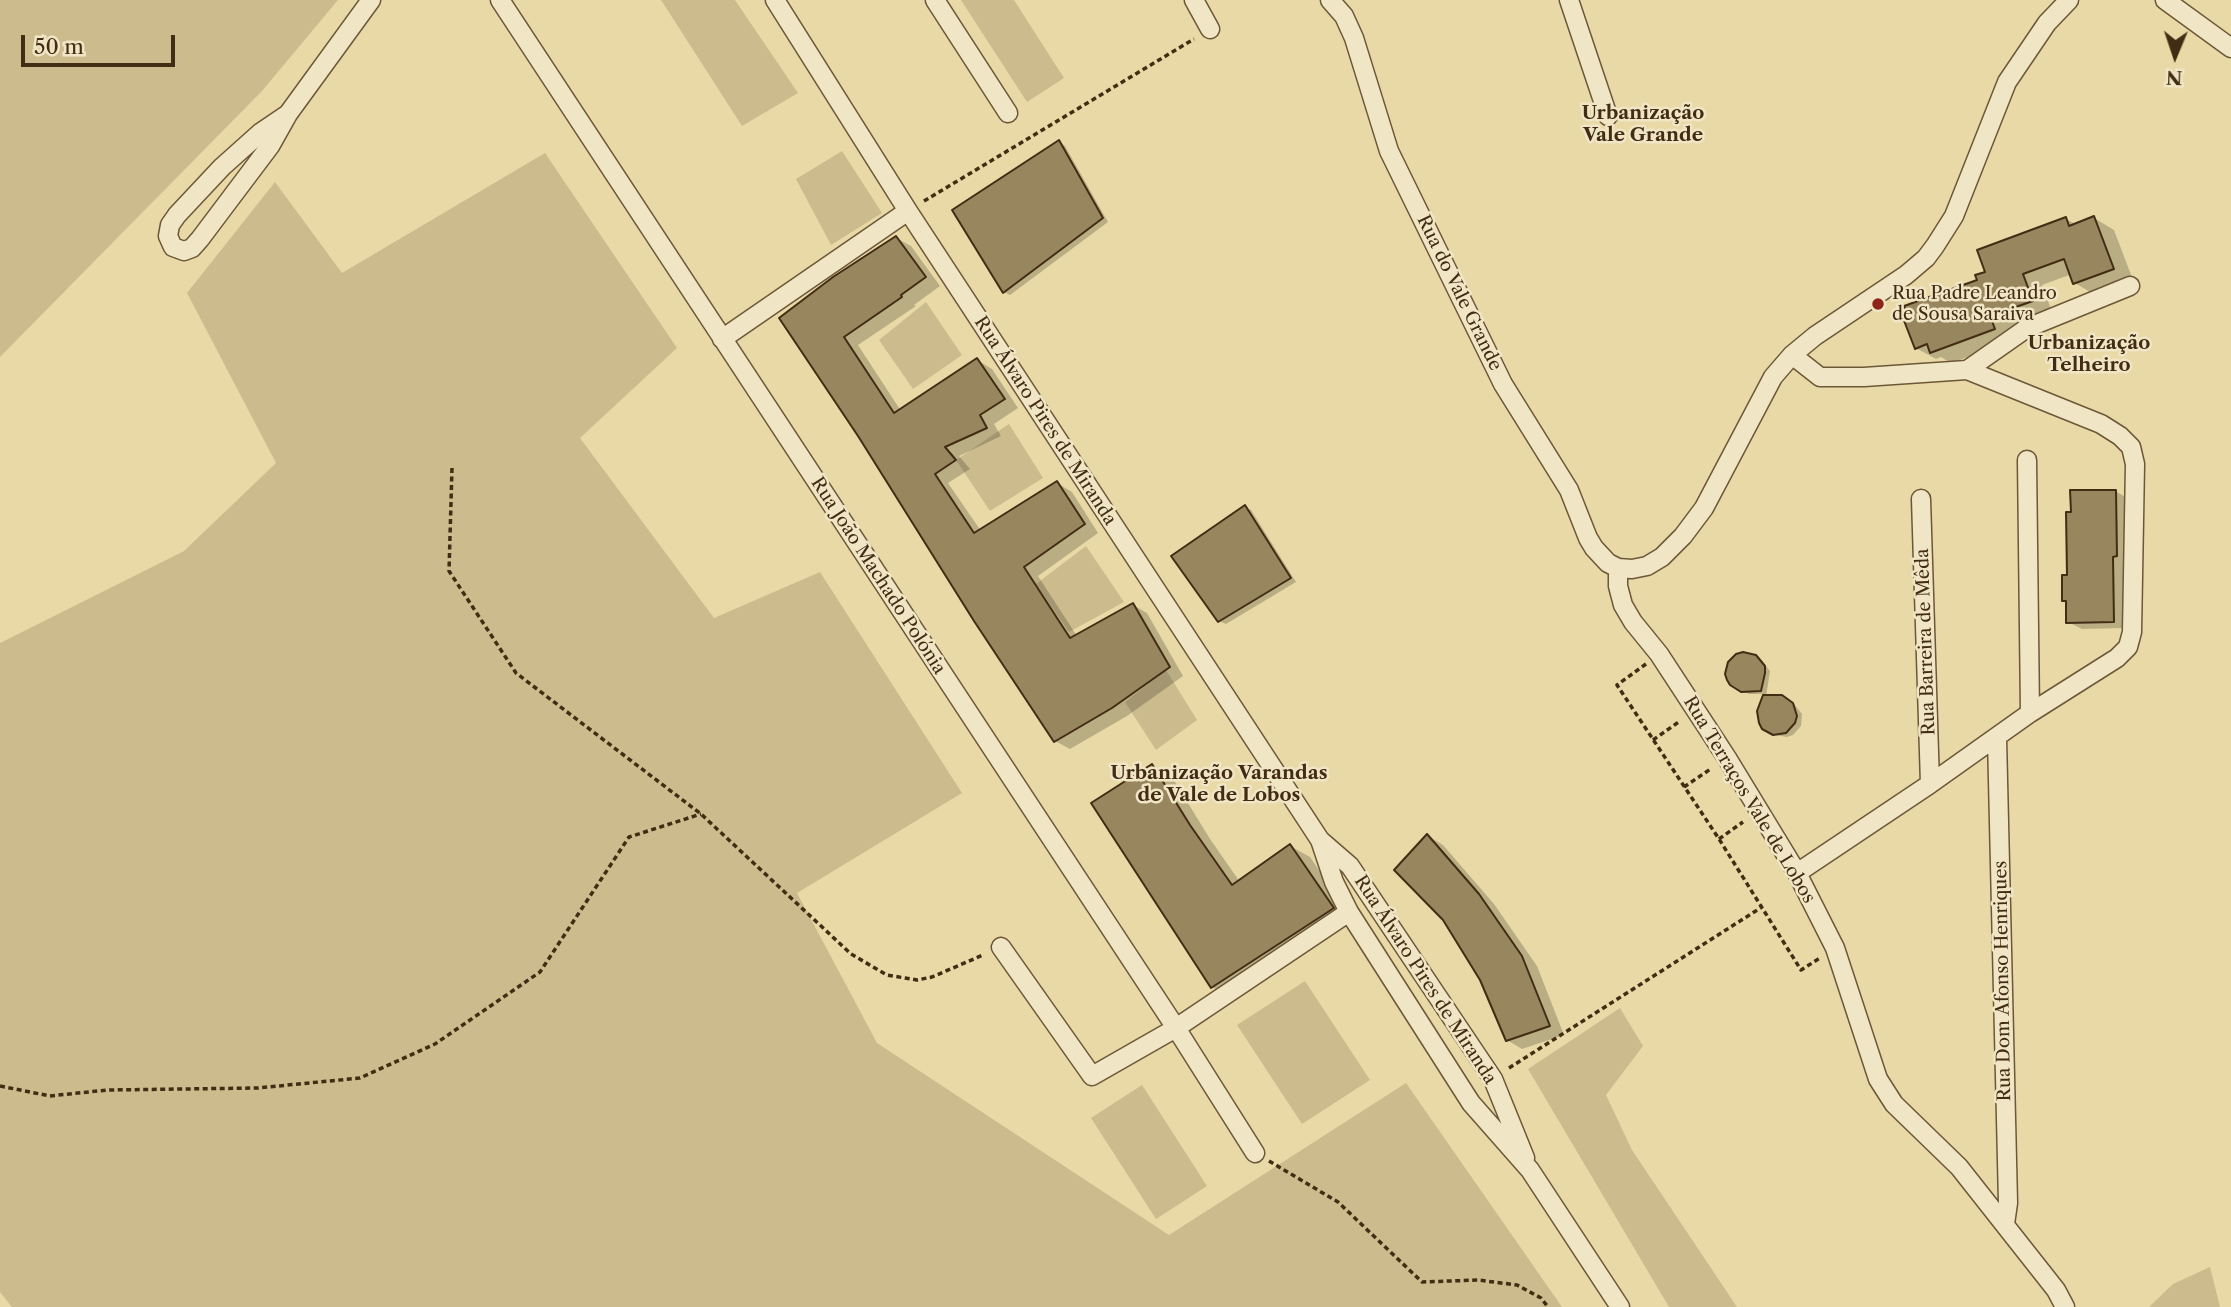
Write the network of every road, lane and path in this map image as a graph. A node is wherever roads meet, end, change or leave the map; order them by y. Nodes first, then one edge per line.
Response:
1 (371, 0) edge
2 (500, 0) edge
3 (775, 0) edge
4 (935, 0) edge
5 (1194, 0) edge
6 (1330, 0) edge
7 (1569, 0) edge
8 (2069, 0) edge
9 (2165, 0) edge
10 (1210, 29) joint
11 (2231, 48) edge
12 (1008, 113) dead end
13 (288, 114) junction
14 (1608, 116) dead end
15 (908, 211) junction
16 (2130, 286) dead end
17 (722, 339) junction
18 (1792, 355) junction
19 (1967, 370) junction
20 (2027, 460) dead end
21 (452, 468) dead end
22 (1921, 499) dead end
23 (1618, 568) junction
24 (1659, 654) junction
25 (1695, 711) junction
26 (2030, 713) junction
27 (1997, 738) junction
28 (1653, 740) junction
29 (1727, 758) junction
30 (1930, 784) junction
31 (1685, 787) junction
32 (1759, 812) junction
33 (701, 814) junction
34 (1719, 839) junction
35 (1320, 840) junction
36 (1797, 873) junction
37 (1762, 907) junction
38 (1349, 912) junction
39 (1002, 947) joint
40 (1835, 948) junction
41 (1176, 1028) junction
42 (1493, 1079) junction
43 (0, 1086) edge
44 (1255, 1153) joint
45 (1530, 1170) junction
46 (2005, 1224) junction
47 (1548, 1307) edge
48 (1620, 1307) edge
49 (2065, 1307) edge

1 - 13 street
2 - 17 street, Rua João Machado Polónia
3 - 15 street, Rua Álvaro Pires de Miranda
4 - 12 street
5 - 10 street
6 - 23 street, Rua do Vale Grande
7 - 14 street
8 - 18 street
9 - 11 street
10 - 15 path
13 - 13 street
15 - 17 street
15 - 35 street, Rua Álvaro Pires de Miranda
16 - 19 street
17 - 41 street, Rua João Machado Polónia
18 - 19 street
18 - 23 street
19 - 26 street
20 - 26 street
21 - 33 path
22 - 30 street, Rua Barreira de Mêda
23 - 24 street, Rua Terraços Vale de Lobos
24 - 25 street, Rua Terraços Vale de Lobos
24 - 28 path
25 - 28 path
25 - 29 street, Rua Terraços Vale de Lobos
26 - 27 street
27 - 30 street
27 - 46 street, Rua Dom Afonso Henriques
28 - 31 path
29 - 31 path
29 - 32 street, Rua Terraços Vale de Lobos
30 - 36 street
31 - 34 path
32 - 34 path
32 - 36 street, Rua Terraços Vale de Lobos
33 - 39 path
33 - 43 path
34 - 37 path
35 - 38 street, Rua Álvaro Pires de Miranda
35 - 42 street, Rua Álvaro Pires de Miranda
36 - 40 street, Rua Terraços Vale de Lobos
37 - 40 path
37 - 42 path
38 - 41 street
38 - 45 street, Rua Álvaro Pires de Miranda
39 - 41 street
40 - 46 street, Rua Terraços Vale de Lobos
41 - 44 street, Rua João Machado Polónia
42 - 45 street, Rua Álvaro Pires de Miranda
44 - 47 path
45 - 48 street, Rua Álvaro Pires de Miranda
46 - 49 street, Rua Terraços Vale de Lobos

